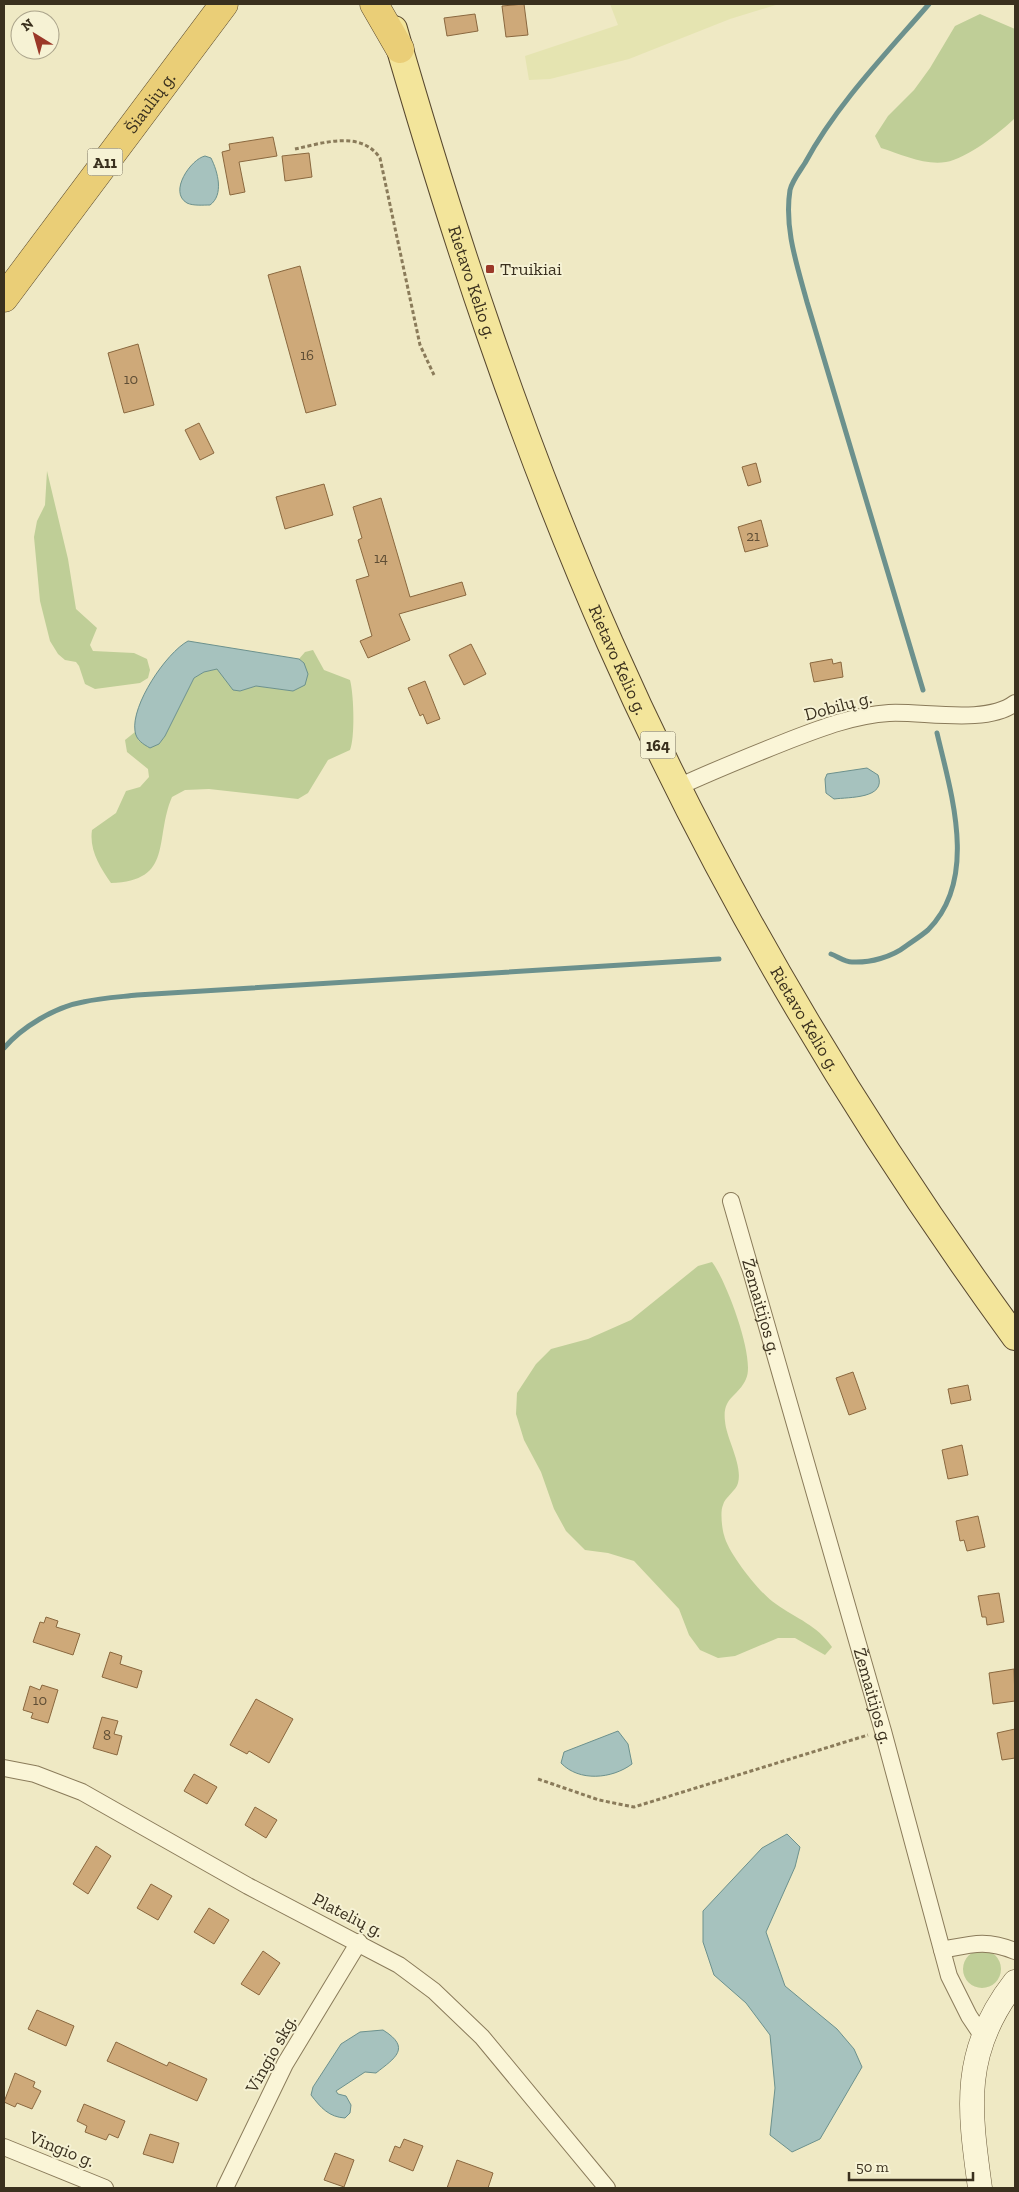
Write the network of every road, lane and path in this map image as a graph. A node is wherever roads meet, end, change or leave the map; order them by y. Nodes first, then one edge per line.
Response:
1 (213, 4) edge
2 (224, 4) edge
3 (238, 4) edge
4 (374, 4) edge
5 (387, 4) edge
6 (398, 4) edge
7 (400, 49) junction
8 (188, 52) junction
9 (295, 149) dead end
10 (4, 298) edge
11 (434, 374) dead end
12 (1015, 703) edge
13 (678, 787) junction
14 (731, 1202) dead end
15 (1015, 1337) edge
16 (883, 1731) junction
17 (4, 1768) edge
18 (538, 1779) dead end
19 (359, 1942) junction
20 (942, 1950) junction
21 (1015, 1951) edge
22 (1015, 1982) edge
23 (983, 2036) junction
24 (4, 2147) edge
25 (106, 2188) edge
26 (224, 2188) edge
27 (607, 2188) edge
28 (980, 2188) edge

1 - 8 highway
2 - 8 highway, Šiaulių g. / A11
3 - 8 highway
4 - 7 highway
5 - 7 main road, Rietavo Kelio g. / 164
6 - 7 highway
7 - 13 main road, Rietavo Kelio g. / 164
8 - 10 highway, Šiaulių g. / A11
9 - 11 path
12 - 13 street, Dobilų g.
13 - 15 main road, Rietavo Kelio g. / 164
14 - 16 street, Žemaitijos g.
16 - 18 path
16 - 20 street, Žemaitijos g.
17 - 19 street, Platelių g.
19 - 26 street, Vingio skg.
19 - 27 street, Platelių g.
20 - 21 street
20 - 23 street, Žemaitijos g.
22 - 23 main road
23 - 28 main road
24 - 25 street, Vingio g.

